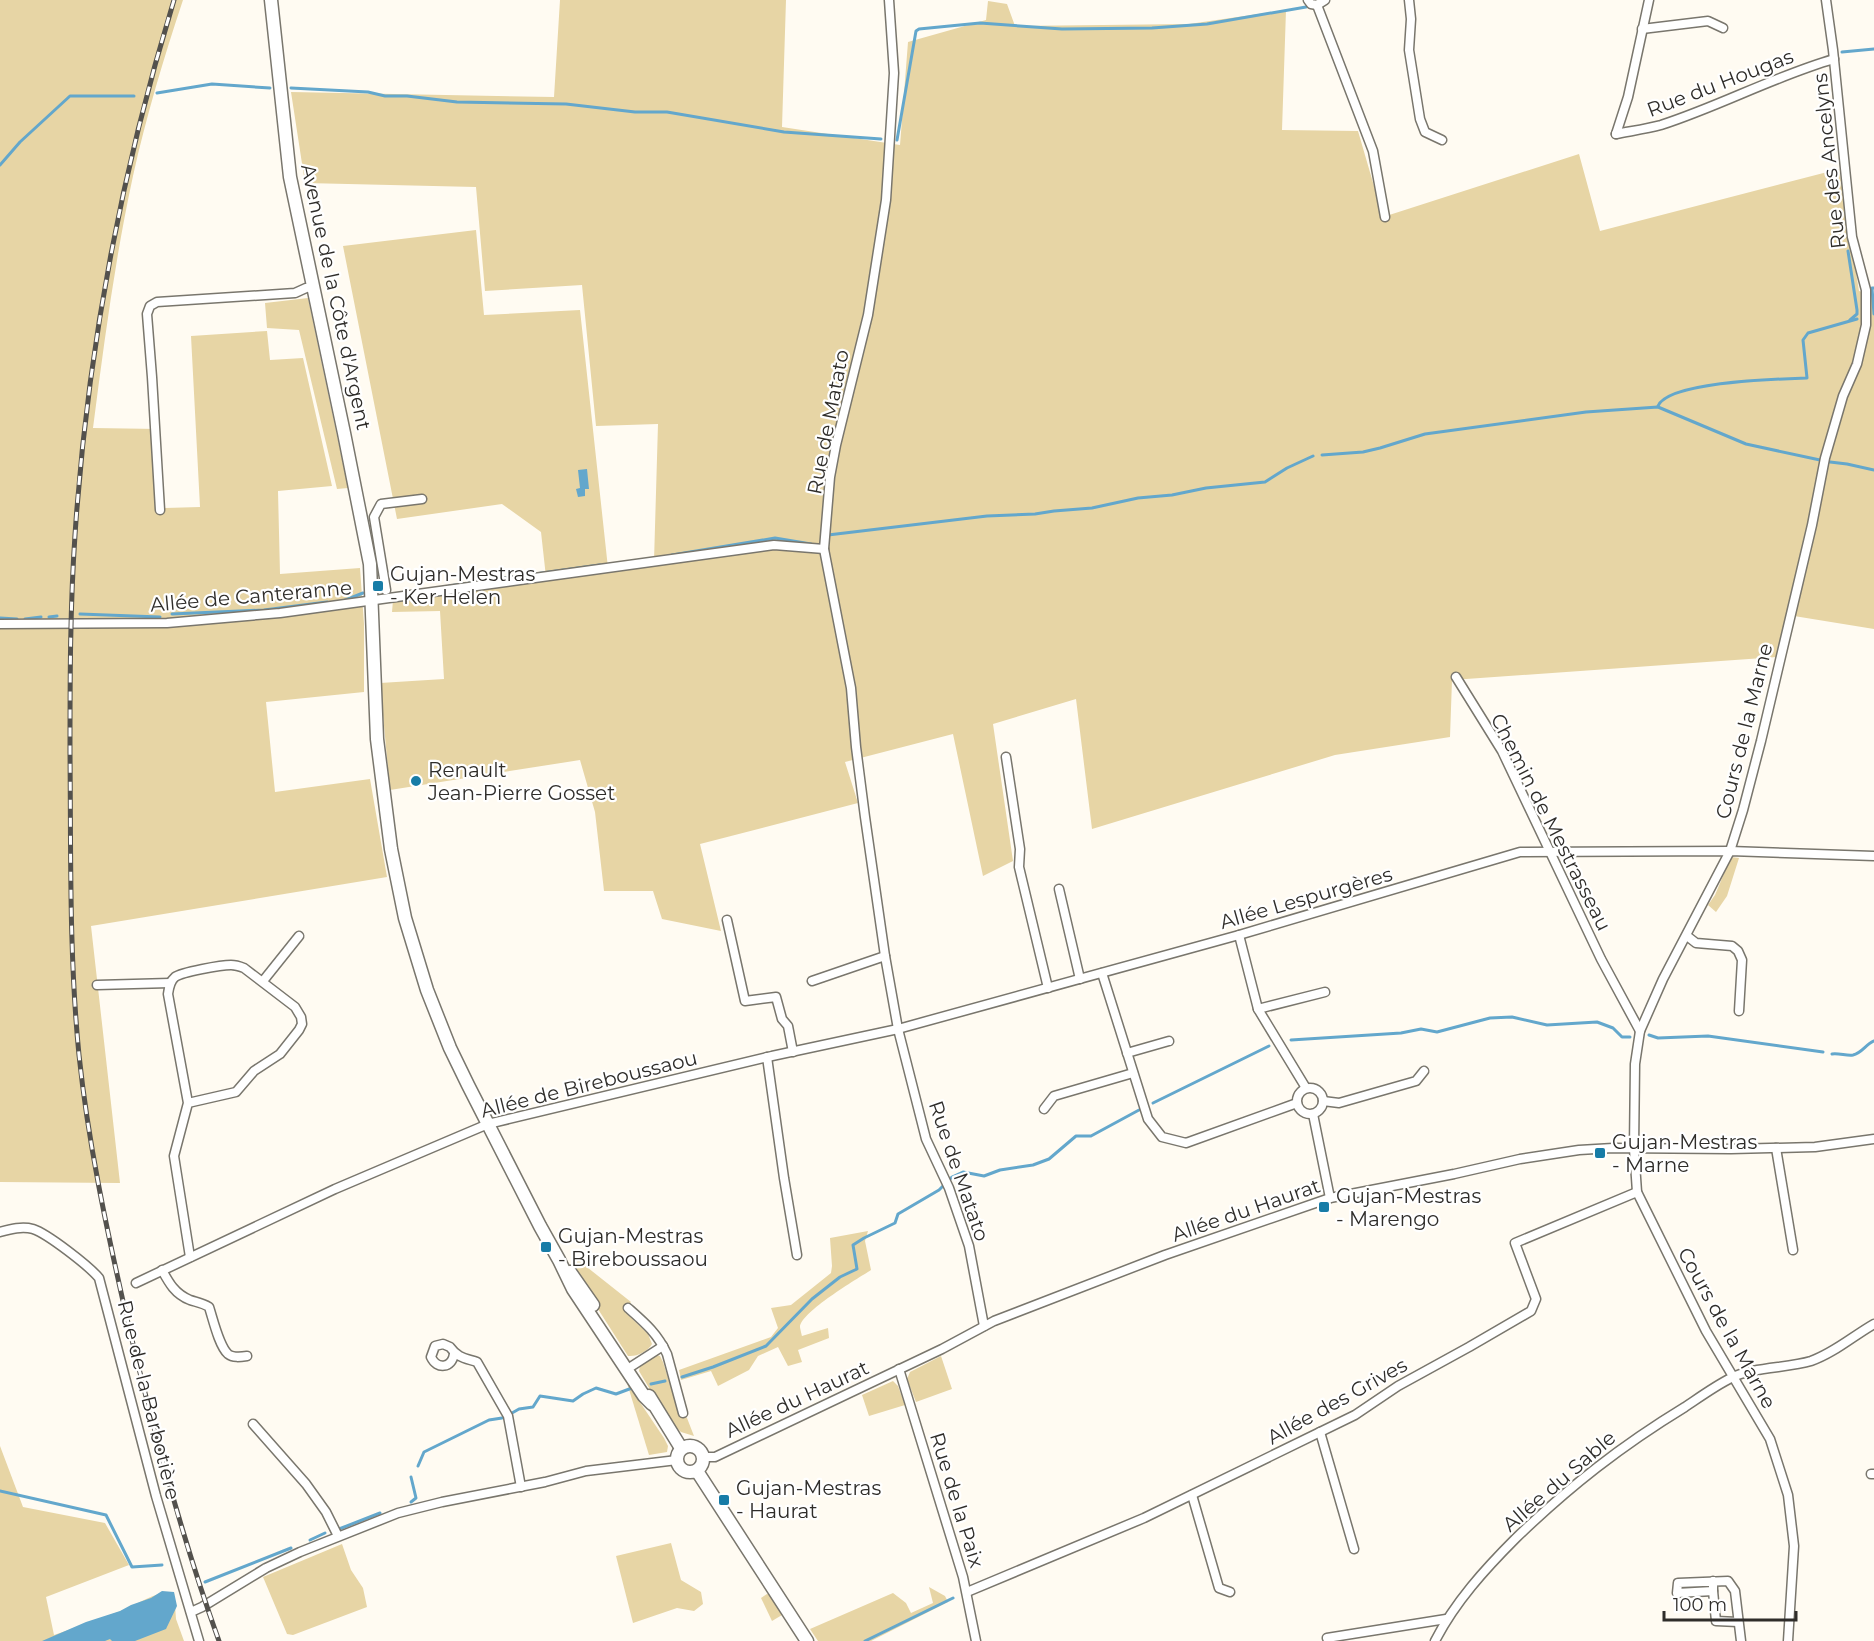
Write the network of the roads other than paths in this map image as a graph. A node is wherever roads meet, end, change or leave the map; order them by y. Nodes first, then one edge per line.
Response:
1 (271, 0) edge
2 (889, 0) edge
3 (1308, 0) edge
4 (1409, 0) edge
5 (1649, 0) edge
6 (1826, 0) edge
7 (1321, 2) edge
8 (1723, 27) dead end
9 (1642, 29) junction
10 (1834, 59) junction
11 (1442, 140) dead end
12 (1385, 217) dead end
13 (313, 287) junction
14 (422, 499) dead end
15 (160, 510) dead end
16 (368, 519) junction
17 (1812, 525) joint
18 (824, 549) junction
19 (386, 590) dead end
20 (372, 601) junction
21 (0, 624) edge
22 (1456, 677) dead end
23 (1006, 757) dead end
24 (1730, 851) junction
25 (1549, 852) junction
26 (1874, 856) edge
27 (1059, 889) dead end
28 (727, 920) dead end
29 (1239, 935) junction
30 (299, 936) dead end
31 (1687, 936) junction
32 (885, 956) junction
33 (1102, 973) junction
34 (1080, 979) junction
35 (263, 981) junction
36 (812, 981) dead end
37 (170, 983) junction
38 (97, 985) dead end
39 (1048, 988) junction
40 (1325, 992) dead end
41 (1257, 1009) junction
42 (1739, 1011) dead end
43 (898, 1029) junction
44 (1640, 1031) junction
45 (1169, 1041) dead end
46 (793, 1052) junction
47 (1127, 1053) junction
48 (767, 1057) junction
49 (1424, 1071) dead end
50 (1133, 1073) junction
51 (1306, 1088) junction
52 (1323, 1101) junction
53 (188, 1103) junction
54 (1297, 1103) junction
55 (1044, 1109) dead end
56 (1313, 1114) junction
57 (488, 1124) junction
58 (1874, 1139) edge
59 (1776, 1148) junction
60 (1634, 1149) junction
61 (1637, 1192) junction
62 (1330, 1198) junction
63 (0, 1232) edge
64 (1794, 1250) dead end
65 (797, 1255) dead end
66 (190, 1257) junction
67 (162, 1270) junction
68 (136, 1283) dead end
69 (628, 1308) dead end
70 (1874, 1324) edge
71 (984, 1326) junction
72 (663, 1346) junction
73 (454, 1354) dead end
74 (247, 1356) dead end
75 (629, 1368) junction
76 (899, 1369) junction
77 (1732, 1377) junction
78 (683, 1413) dead end
79 (254, 1424) dead end
80 (1320, 1432) junction
81 (679, 1454) junction
82 (704, 1458) junction
83 (697, 1470) junction
84 (521, 1487) junction
85 (1192, 1495) junction
86 (338, 1536) junction
87 (1354, 1548) dead end
88 (967, 1592) junction
89 (1230, 1592) dead end
90 (190, 1612) junction
91 (1446, 1619) junction
92 (1738, 1622) junction
93 (1327, 1638) dead end
94 (199, 1641) edge
95 (807, 1641) edge
96 (976, 1641) edge
97 (1435, 1641) edge
98 (1741, 1641) edge
99 (1788, 1641) edge

1 - 13 main road, Avenue de la Côte d'Argent
2 - 18 street, Rue de Matato
3 - 7 street
4 - 11 street
5 - 9 street
6 - 10 street, Rue des Ancelyns
7 - 12 street
8 - 9 street
9 - 10 street, Rue du Hougas
10 - 17 street, Rue des Ancelyns
13 - 15 street
13 - 16 main road, Avenue de la Côte d'Argent
14 - 16 street
16 - 19 street
16 - 20 main road, Avenue de la Côte d'Argent
17 - 24 street, Cours de la Marne
18 - 20 street, Allée de Canteranne
18 - 32 street, Rue de Matato
20 - 21 street, Allée de Canteranne
20 - 57 main road, Avenue de la Côte d'Argent
22 - 25 street, Chemin de Mestrasseau
23 - 39 street
24 - 25 street, Allée Lespurgères
24 - 26 street, Allée Lespurgères
24 - 31 street, Cours de la Marne
25 - 29 street, Allée Lespurgères
25 - 44 street, Chemin de Mestrasseau
27 - 34 street
28 - 46 street
29 - 33 street, Allée Lespurgères
29 - 41 street
30 - 35 street
31 - 42 street
31 - 44 street, Cours de la Marne
32 - 36 street
32 - 43 street, Rue de Matato
33 - 34 street, Allée Lespurgères
33 - 47 street
34 - 39 street, Allée Lespurgères
35 - 37 street
35 - 53 street
37 - 38 street
37 - 53 street
39 - 43 street, Allée Lespurgères
40 - 41 street
41 - 51 street
43 - 46 street, Allée de Bireboussaou
43 - 71 street, Rue de Matato
44 - 60 street, Cours de la Marne
45 - 47 street
46 - 48 street, Allée de Bireboussaou
47 - 50 street
48 - 57 street, Allée de Bireboussaou
48 - 65 street
49 - 52 street
50 - 54 street
50 - 55 street
51 - 52 street
51 - 54 street
52 - 56 street
53 - 66 street
54 - 56 street
56 - 62 street
57 - 66 street, Allée de Bireboussaou
57 - 75 main road, Avenue de la Côte d'Argent
58 - 59 street, Allée du Haurat
59 - 60 street, Allée du Haurat
59 - 64 street
60 - 61 street, Cours de la Marne
60 - 62 street, Allée du Haurat
61 - 77 street, Cours de la Marne
61 - 80 street, Allée des Grives
62 - 71 street, Allée du Haurat
63 - 90 street, Rue de la Barbotière
66 - 67 street, Allée de Bireboussaou
67 - 68 street, Allée de Bireboussaou
67 - 74 street
69 - 72 street
70 - 77 street
71 - 76 street, Allée du Haurat
72 - 75 street
72 - 78 street
73 - 84 street
75 - 81 main road, Avenue de la Côte d'Argent
76 - 82 street, Allée du Haurat
76 - 88 street, Rue de la Paix
77 - 91 street, Allée du Sable
77 - 99 street, Cours de la Marne
79 - 86 street
80 - 85 street, Allée des Grives
80 - 87 street
81 - 82 main road
81 - 83 main road
81 - 84 street
82 - 83 main road
83 - 95 main road
84 - 86 street
85 - 88 street, Allée des Grives
85 - 89 street
86 - 90 street
88 - 96 street, Rue de la Paix
90 - 94 street, Rue de la Barbotière
91 - 93 street
91 - 97 street, Allée du Sable
92 - 92 street
92 - 98 street

